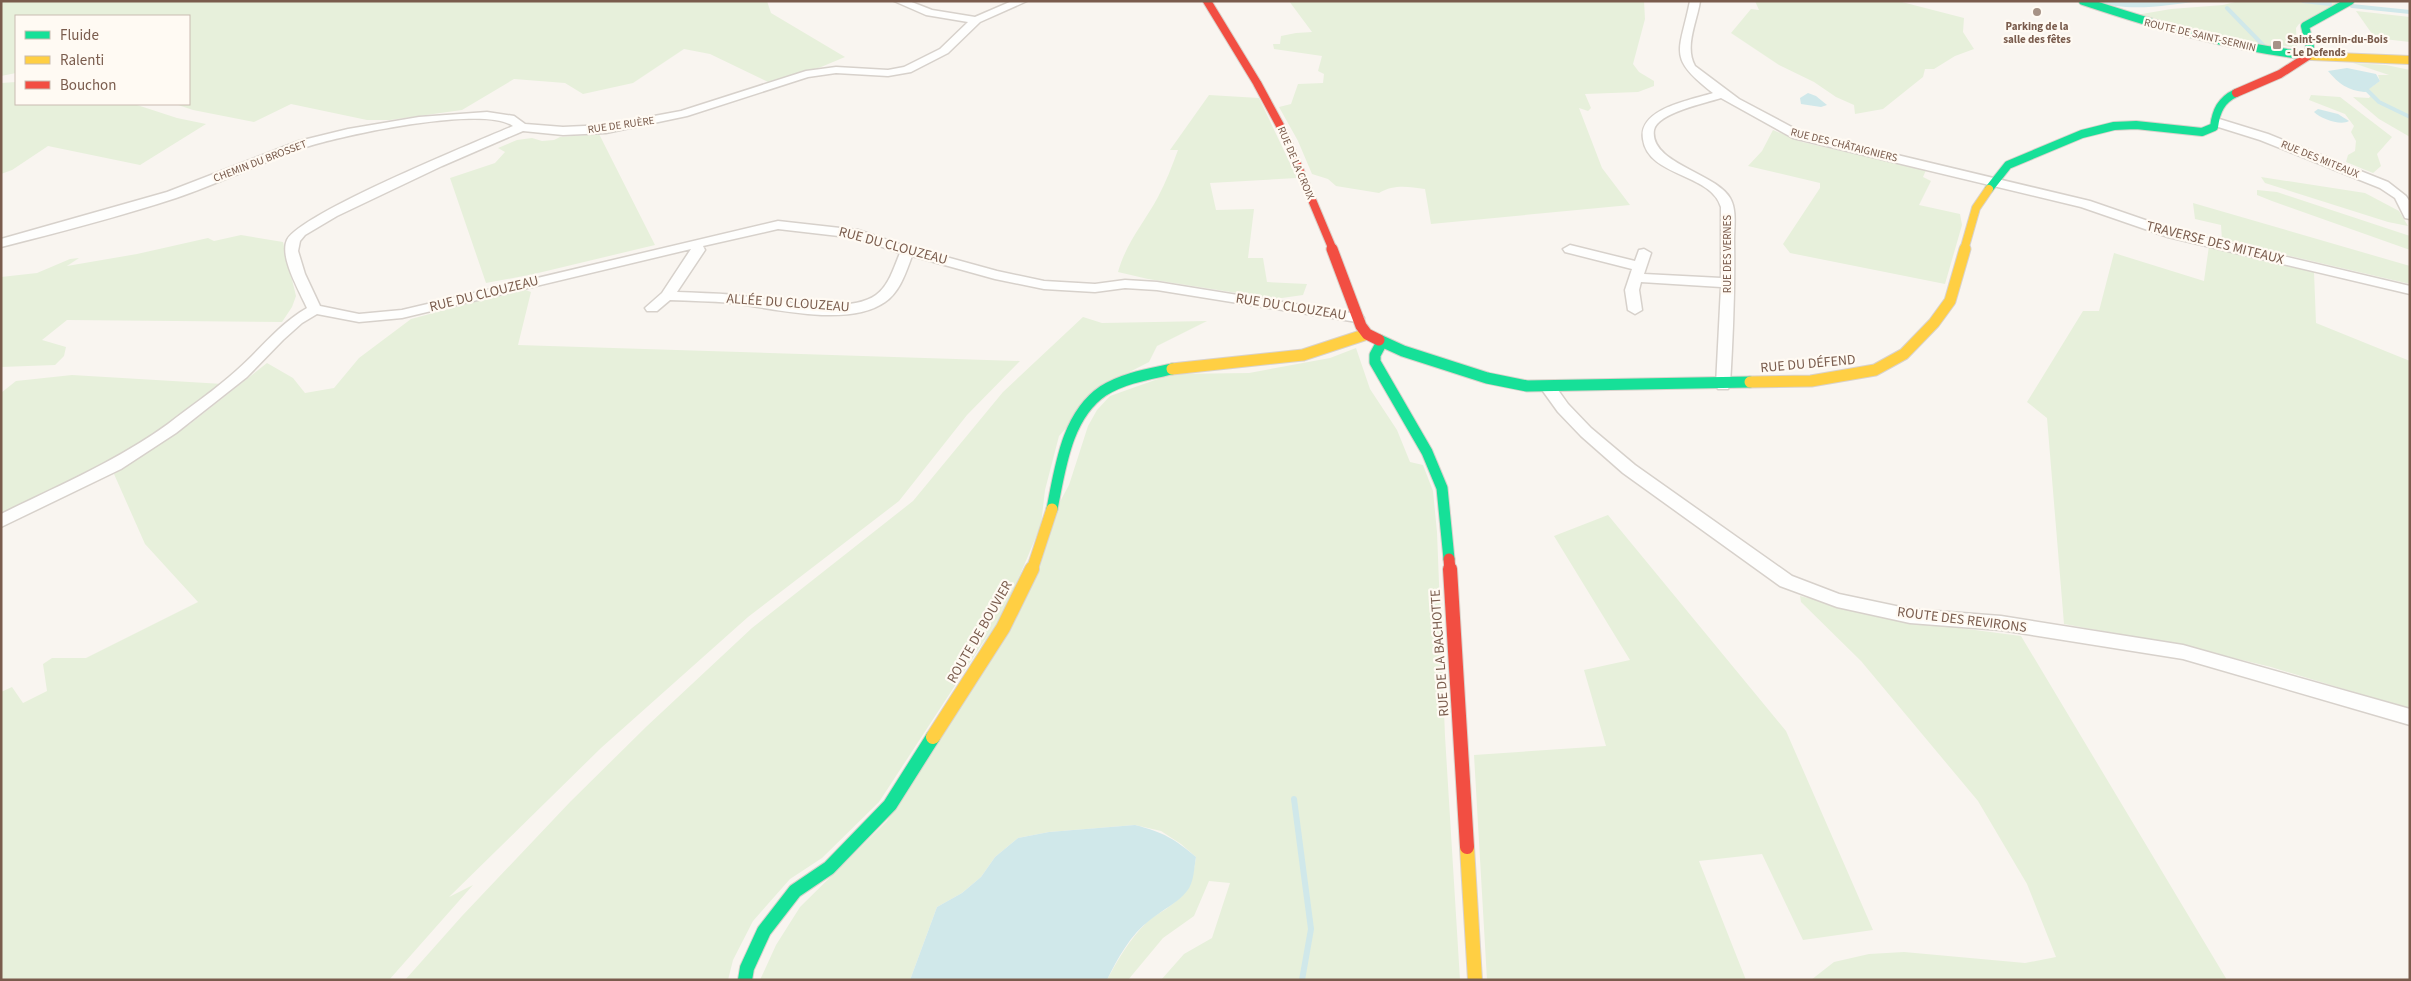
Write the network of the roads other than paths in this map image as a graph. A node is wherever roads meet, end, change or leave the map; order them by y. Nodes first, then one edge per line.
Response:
1 (899, 1) edge
2 (1022, 1) edge
3 (1207, 1) edge
4 (1695, 1) edge
5 (2083, 1) edge
6 (2350, 1) edge
7 (976, 20) junction
8 (2308, 56) junction
9 (2410, 60) edge
10 (1723, 93) junction
11 (2216, 122) junction
12 (522, 127) junction
13 (1994, 181) junction
14 (2410, 215) edge
15 (1, 243) edge
16 (696, 244) junction
17 (1570, 249) dead end
18 (908, 251) junction
19 (1644, 253) dead end
20 (1637, 272) junction
21 (1728, 283) junction
22 (2410, 290) edge
23 (667, 296) junction
24 (652, 308) dead end
25 (315, 309) junction
26 (1634, 310) dead end
27 (1357, 318) junction
28 (1367, 334) junction
29 (1382, 342) junction
30 (1723, 385) junction
31 (1548, 388) junction
32 (1, 521) edge
33 (2410, 717) edge
34 (745, 980) edge
35 (1475, 980) edge

1 - 7 street
2 - 7 street, RUE DE RUÈRE
3 - 27 street, RUE DE LA CROIX
4 - 10 street, RUE DES CHÂTAIGNIERS
5 - 8 street, ROUTE DE SAINT-SERNIN
6 - 8 street
7 - 12 street, RUE DE RUÈRE
8 - 9 street, ROUTE DE SAINT-SERNIN
8 - 11 street
10 - 13 street, RUE DES CHÂTAIGNIERS
10 - 21 street, RUE DES VERNES
11 - 13 street, RUE DU DÉFEND
11 - 14 street, RUE DES MITEAUX
12 - 15 street, CHEMIN DU BROSSET
12 - 25 street, RUE DE RUÈRE
13 - 22 street, TRAVERSE DES MITEAUX
13 - 30 street, RUE DU DÉFEND
16 - 18 street, RUE DU CLOUZEAU
16 - 23 street
16 - 25 street, RUE DU CLOUZEAU
17 - 20 street
18 - 23 street, ALLÉE DU CLOUZEAU
18 - 27 street, RUE DU CLOUZEAU
19 - 20 street
20 - 21 street
20 - 26 street
21 - 30 street, RUE DES VERNES
23 - 24 street
25 - 32 street
27 - 28 street, RUE DE LA CROIX
28 - 29 street, RUE DU DÉFEND
28 - 34 street, ROUTE DE BOUVIER
29 - 31 street, RUE DU DÉFEND
29 - 35 street, RUE DE LA BACHOTTE
30 - 31 street, RUE DU DÉFEND
31 - 33 street, ROUTE DES REVIRONS

